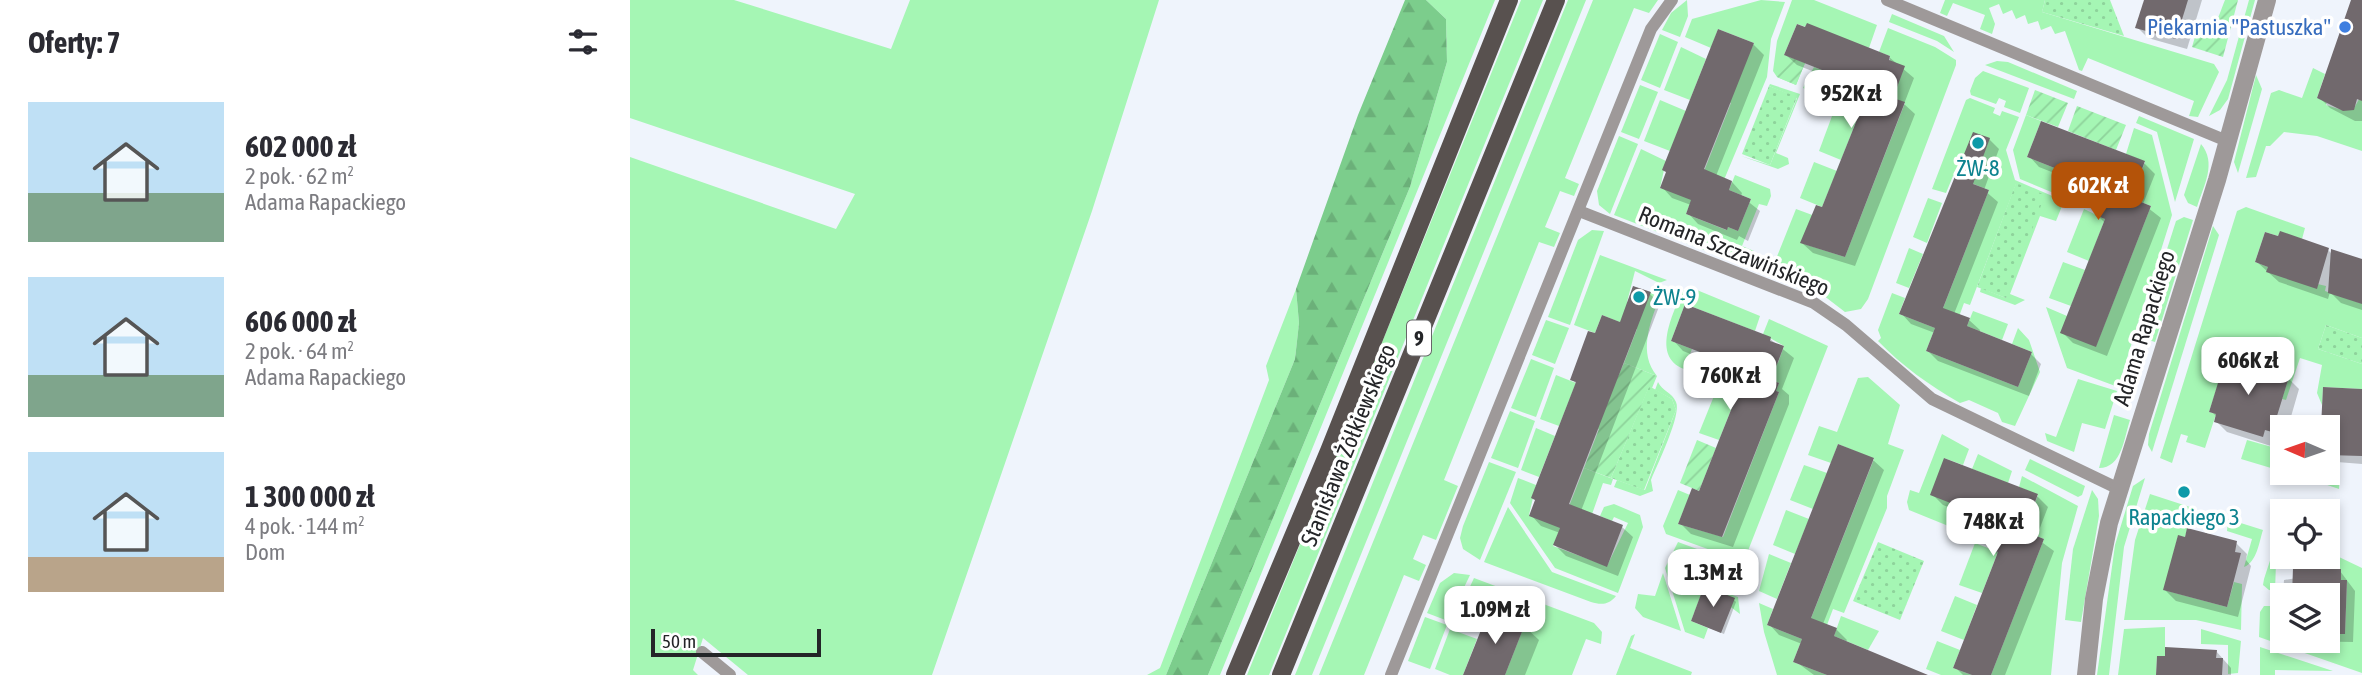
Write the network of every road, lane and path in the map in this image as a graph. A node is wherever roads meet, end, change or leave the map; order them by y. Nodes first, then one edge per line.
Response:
1 (1509, 0) edge
2 (1556, 0) edge
3 (1672, 0) edge
4 (1887, 0) edge
5 (2267, 0) edge
6 (2227, 141) junction
7 (1579, 211) junction
8 (2119, 489) junction
9 (702, 652) dead end
10 (730, 675) edge
11 (1236, 675) edge
12 (1281, 675) edge
13 (1391, 675) edge
14 (2086, 675) edge

1 - 11 main road, Stanisława Żółkiewskiego / 9
2 - 12 main road, Stanisława Żółkiewskiego / 9
3 - 7 lane
4 - 6 lane
5 - 6 street, Adama Rapackiego
6 - 8 street, Adama Rapackiego
7 - 8 lane, Romana Szczawińskiego
7 - 13 lane
8 - 14 street, Adama Rapackiego
9 - 10 lane

